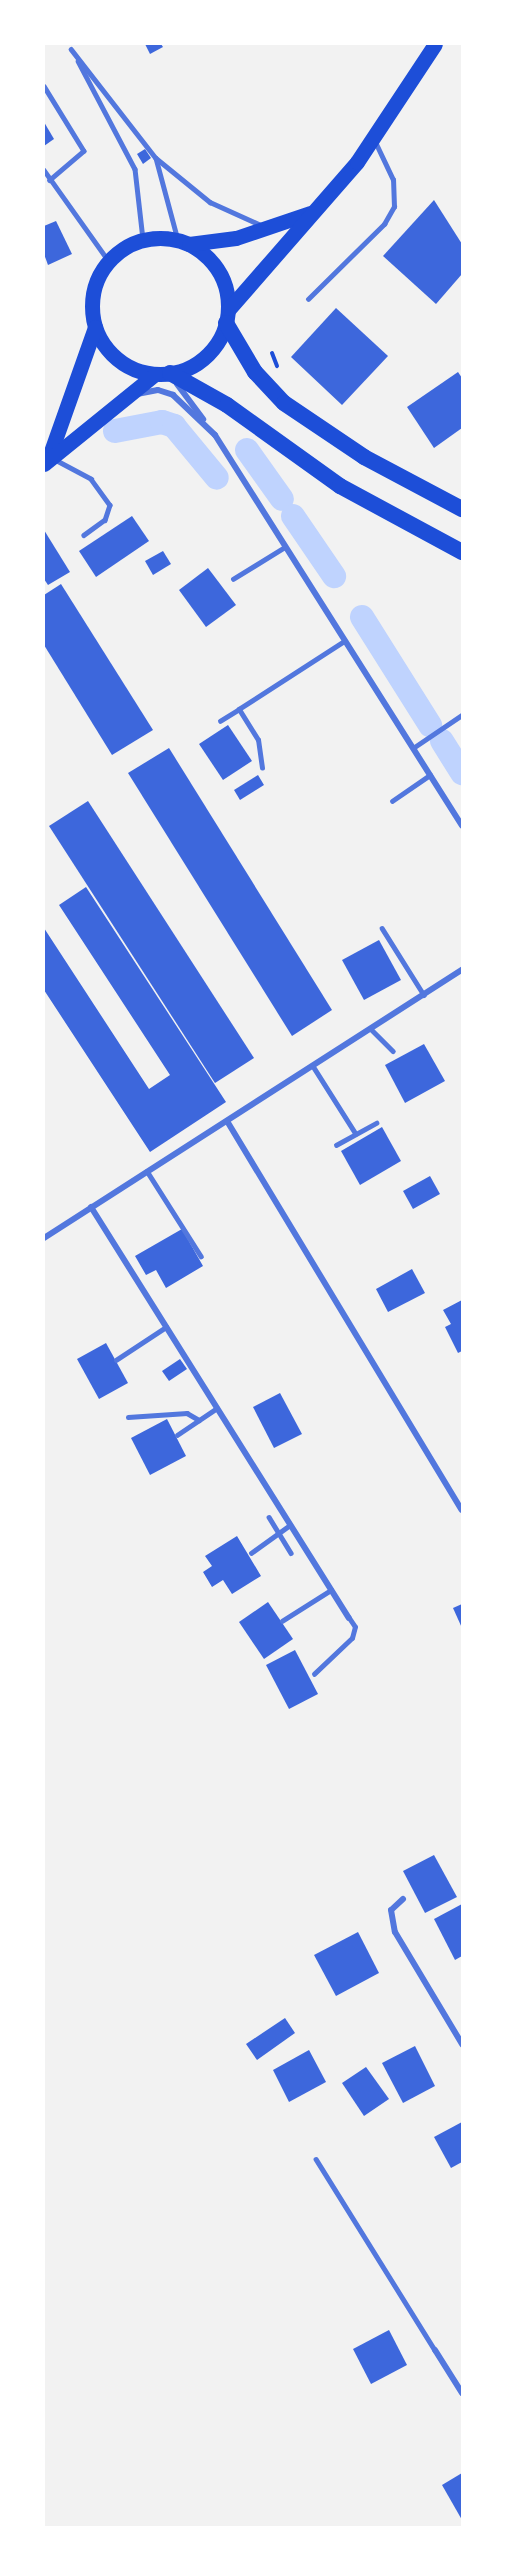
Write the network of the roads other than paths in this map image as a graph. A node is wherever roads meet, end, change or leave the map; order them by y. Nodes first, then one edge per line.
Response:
1 (68, 44) edge
2 (435, 44) edge
3 (71, 49) junction
4 (44, 86) edge
5 (374, 140) junction
6 (156, 158) junction
7 (44, 170) edge
8 (50, 180) junction
9 (313, 212) junction
10 (267, 228) junction
11 (143, 239) junction
12 (184, 242) junction
13 (108, 260) junction
14 (308, 299) dead end
15 (227, 316) junction
16 (95, 327) junction
17 (164, 374) junction
18 (122, 398) junction
19 (208, 427) junction
20 (46, 460) edge
21 (462, 509) edge
22 (84, 535) dead end
23 (285, 547) junction
24 (462, 552) edge
25 (233, 579) dead end
26 (344, 641) junction
27 (239, 709) junction
28 (462, 715) edge
29 (220, 721) dead end
30 (413, 748) junction
31 (262, 768) dead end
32 (430, 775) junction
33 (392, 801) dead end
34 (462, 826) edge
35 (382, 928) dead end
36 (462, 970) edge
37 (424, 995) junction
38 (371, 1029) junction
39 (393, 1051) dead end
40 (313, 1066) junction
41 (227, 1121) junction
42 (376, 1123) dead end
43 (356, 1134) junction
44 (336, 1145) dead end
45 (147, 1172) junction
46 (91, 1207) junction
47 (44, 1238) edge
48 (201, 1256) dead end
49 (166, 1327) junction
50 (116, 1360) dead end
51 (217, 1408) junction
52 (128, 1417) dead end
53 (199, 1420) junction
54 (177, 1435) dead end
55 (462, 1510) edge
56 (269, 1517) dead end
57 (290, 1525) junction
58 (278, 1532) junction
59 (251, 1553) dead end
60 (291, 1553) dead end
61 (331, 1590) junction
62 (349, 1618) joint
63 (282, 1621) dead end
64 (314, 1674) dead end
65 (403, 1899) dead end
66 (462, 2044) edge
67 (316, 2159) dead end
68 (435, 2350) joint
69 (462, 2393) edge

1 - 3 lane
2 - 5 main road
3 - 6 lane
3 - 11 lane
4 - 8 lane
5 - 9 main road
5 - 14 lane
6 - 10 lane
6 - 12 lane
7 - 8 lane
8 - 13 lane
9 - 10 main road
9 - 15 main road
10 - 12 main road
11 - 12 main road
11 - 13 main road
12 - 15 main road
13 - 16 main road
15 - 17 main road
15 - 21 highway
16 - 17 main road
16 - 20 main road
17 - 18 main road
17 - 19 street
17 - 24 highway
18 - 19 street
18 - 20 main road
19 - 23 street
20 - 22 lane
23 - 25 lane
23 - 26 street
26 - 27 lane
26 - 30 street
27 - 29 lane
27 - 31 lane
28 - 30 lane
30 - 32 street
32 - 33 lane
32 - 34 street
35 - 37 lane
36 - 37 street
37 - 38 street
38 - 39 lane
38 - 40 street
40 - 41 street
40 - 43 lane
41 - 45 street
41 - 55 street
42 - 43 lane
43 - 44 lane
45 - 46 street
45 - 48 lane
46 - 47 street
46 - 49 street
49 - 50 lane
49 - 51 street
51 - 53 lane
51 - 57 street
52 - 53 lane
53 - 54 lane
56 - 58 lane
57 - 58 lane
57 - 61 street
58 - 59 lane
58 - 60 lane
61 - 62 street
61 - 63 lane
62 - 64 lane
65 - 66 street
67 - 68 lane
68 - 69 street

